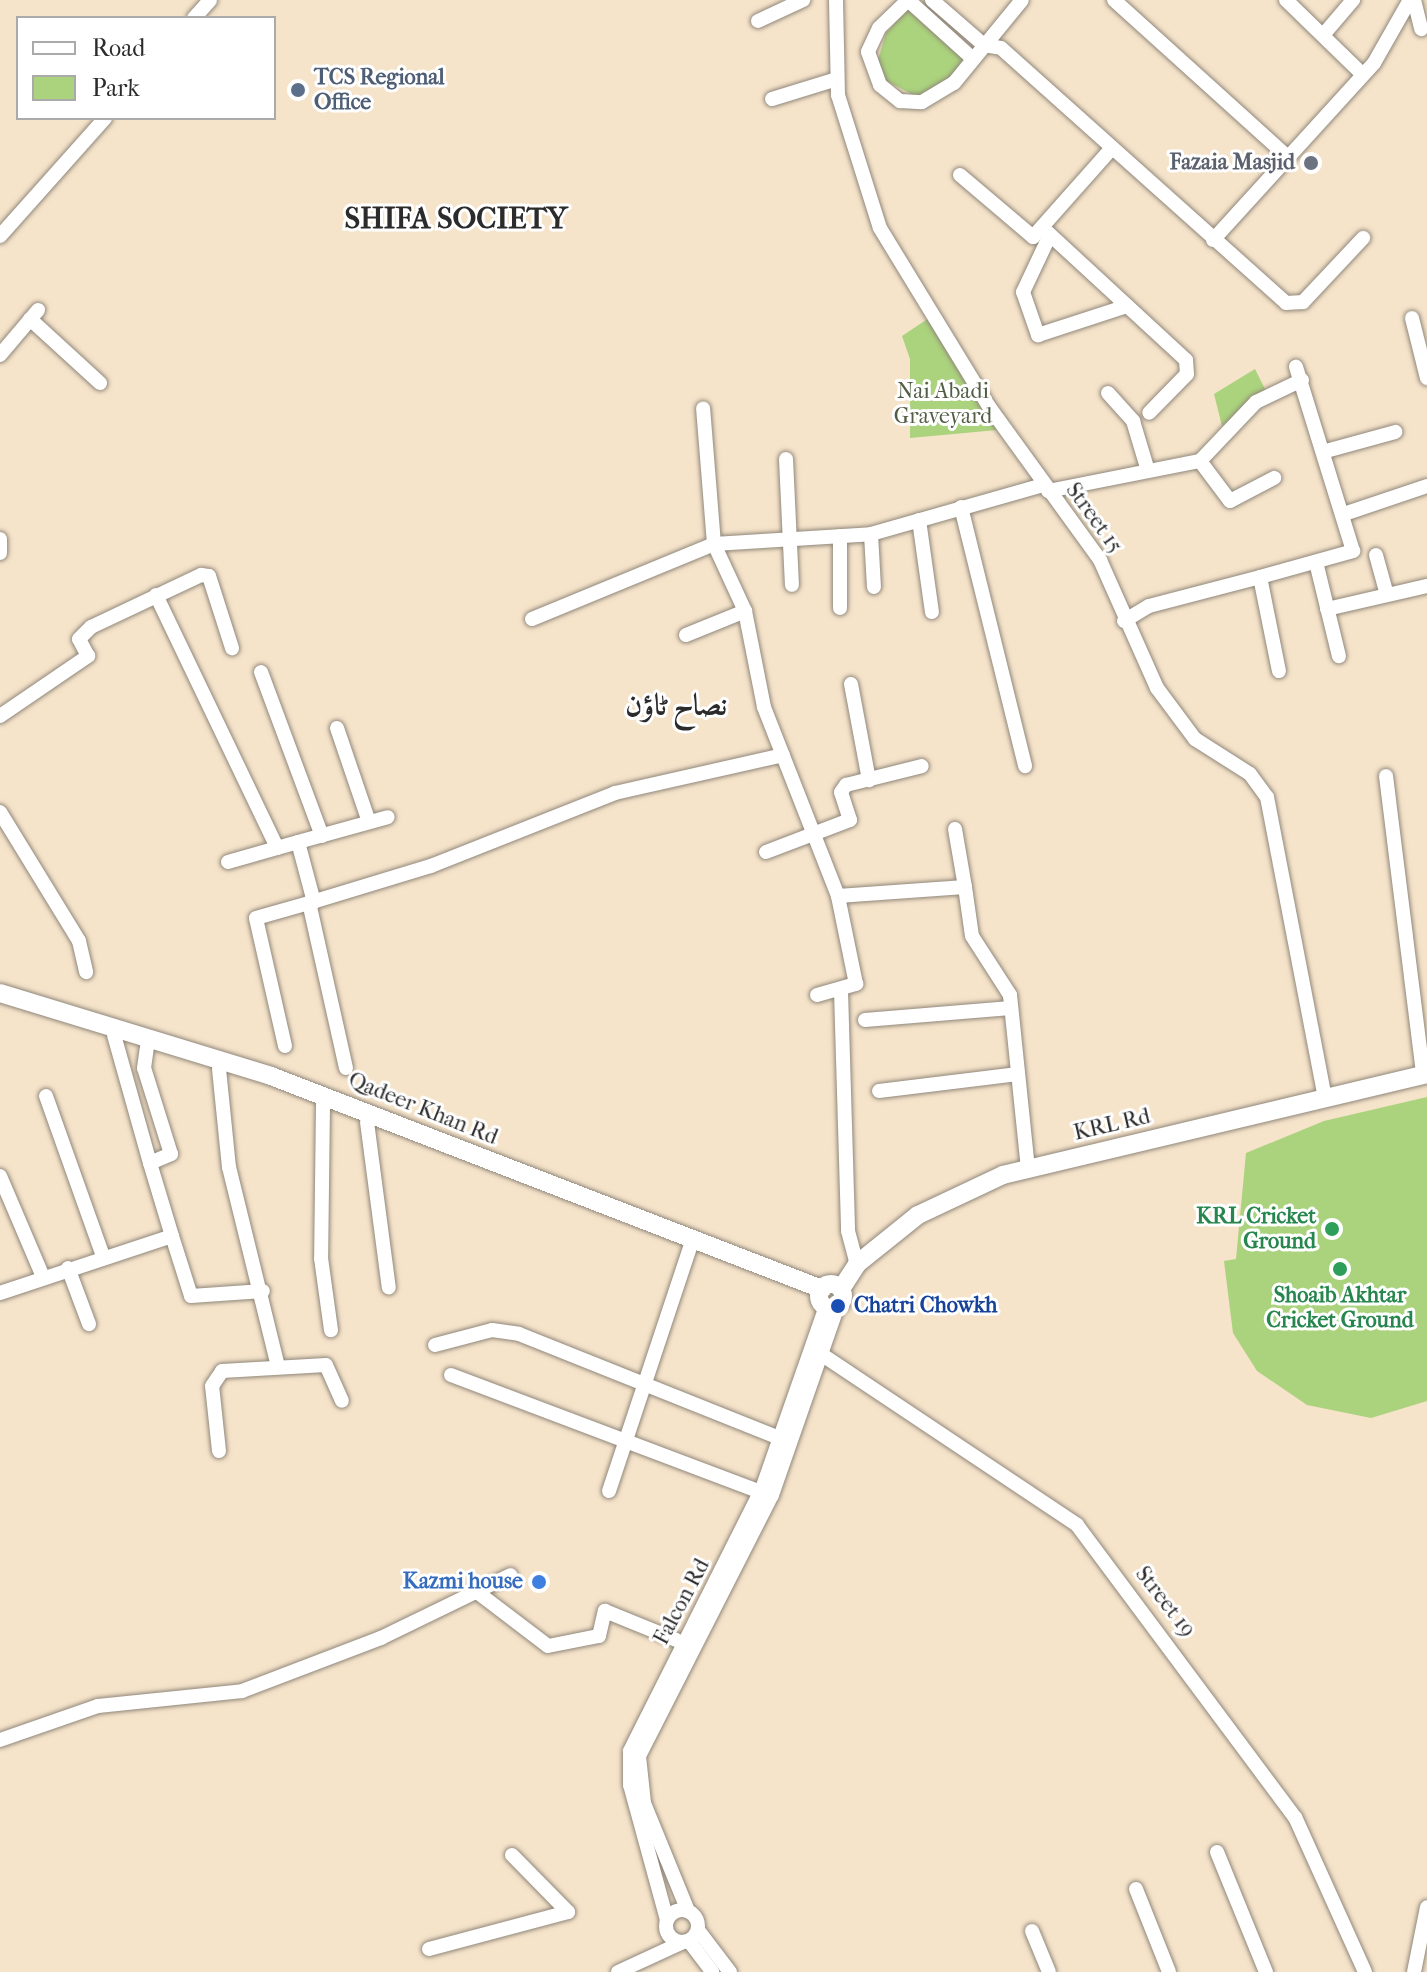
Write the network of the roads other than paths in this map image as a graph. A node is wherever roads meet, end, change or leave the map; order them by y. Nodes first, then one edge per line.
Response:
1 (210, 0) edge
2 (803, 0) edge
3 (836, 0) edge
4 (908, 0) edge
5 (932, 0) edge
6 (1022, 0) edge
7 (1114, 0) edge
8 (1286, 0) edge
9 (1353, 0) edge
10 (1412, 0) edge
11 (196, 16) edge
12 (758, 21) dead end
13 (1421, 29) dead end
14 (1324, 34) junction
15 (984, 45) junction
16 (973, 59) junction
17 (1360, 72) junction
18 (837, 79) junction
19 (772, 99) dead end
20 (103, 120) edge
21 (1111, 149) junction
22 (1288, 157) junction
23 (960, 175) dead end
24 (1047, 234) junction
25 (0, 236) edge
26 (1363, 238) dead end
27 (1213, 240) junction
28 (1127, 306) junction
29 (1412, 318) dead end
30 (0, 355) edge
31 (1427, 378) edge
32 (100, 383) dead end
33 (1108, 393) dead end
34 (703, 408) dead end
35 (1149, 413) dead end
36 (1395, 432) dead end
37 (1326, 451) junction
38 (786, 459) dead end
39 (1200, 461) junction
40 (1148, 471) junction
41 (1274, 478) dead end
42 (1427, 486) edge
43 (1045, 488) junction
44 (961, 507) junction
45 (1344, 514) junction
46 (919, 520) junction
47 (871, 534) junction
48 (840, 536) junction
49 (0, 539) edge
50 (788, 539) junction
51 (714, 544) junction
52 (0, 553) edge
53 (1376, 555) dead end
54 (1316, 562) junction
55 (1260, 577) junction
56 (792, 585) dead end
57 (1427, 586) edge
58 (874, 587) dead end
59 (156, 595) junction
60 (1387, 595) junction
61 (840, 608) dead end
62 (1327, 609) junction
63 (745, 611) junction
64 (932, 612) dead end
65 (532, 619) dead end
66 (1124, 621) junction
67 (686, 635) dead end
68 (232, 648) dead end
69 (1339, 656) dead end
70 (1279, 671) dead end
71 (261, 672) dead end
72 (851, 684) dead end
73 (0, 716) edge
74 (337, 728) dead end
75 (783, 755) junction
76 (922, 766) dead end
77 (1025, 766) dead end
78 (1386, 776) dead end
79 (869, 780) junction
80 (0, 812) edge
81 (388, 817) dead end
82 (369, 822) junction
83 (955, 829) dead end
84 (816, 835) junction
85 (322, 836) junction
86 (298, 842) junction
87 (277, 848) junction
88 (766, 852) dead end
89 (228, 862) dead end
90 (965, 887) junction
91 (838, 896) junction
92 (312, 903) junction
93 (86, 972) dead end
94 (841, 991) junction
95 (0, 993) edge
96 (817, 995) dead end
97 (0, 1000) edge
98 (1011, 1008) junction
99 (865, 1020) dead end
100 (114, 1035) junction
101 (147, 1046) junction
102 (285, 1046) dead end
103 (346, 1068) dead end
104 (219, 1069) junction
105 (1018, 1074) junction
106 (1425, 1074) edge
107 (879, 1091) dead end
108 (46, 1096) dead end
109 (1325, 1099) junction
110 (323, 1104) junction
111 (367, 1122) junction
112 (150, 1163) junction
113 (1028, 1169) junction
114 (0, 1176) edge
115 (172, 1236) junction
116 (690, 1247) junction
117 (103, 1256) junction
118 (857, 1264) junction
119 (68, 1268) junction
120 (43, 1277) junction
121 (389, 1288) dead end
122 (263, 1291) junction
123 (0, 1293) edge
124 (829, 1298) junction
125 (89, 1324) dead end
126 (331, 1330) dead end
127 (435, 1345) dead end
128 (824, 1356) junction
129 (278, 1366) junction
130 (451, 1375) dead end
131 (645, 1387) junction
132 (342, 1401) dead end
133 (625, 1436) junction
134 (776, 1437) dead end
135 (219, 1451) dead end
136 (755, 1490) dead end
137 (609, 1491) dead end
138 (511, 1575) dead end
139 (477, 1592) junction
140 (676, 1640) dead end
141 (0, 1740) edge
142 (1217, 1852) dead end
143 (512, 1855) dead end
144 (1136, 1889) dead end
145 (1427, 1907) edge
146 (688, 1911) junction
147 (667, 1926) junction
148 (1032, 1931) dead end
149 (690, 1938) junction
150 (429, 1949) dead end
151 (657, 1957) junction
152 (618, 1972) edge
153 (712, 1972) edge
154 (730, 1972) edge
155 (1049, 1972) edge
156 (1169, 1972) edge
157 (1266, 1972) edge
158 (1365, 1972) edge
159 (1414, 1972) edge

1 - 11 street
2 - 12 street
3 - 18 street, Street 15
4 - 16 street
4 - 16 street
5 - 15 street
6 - 15 street
7 - 22 street
8 - 14 street
9 - 14 street
10 - 13 street
10 - 17 street
14 - 17 street
15 - 16 street
15 - 21 street
17 - 22 street
18 - 19 street
18 - 43 street, Street 15
20 - 25 street
21 - 24 street
21 - 27 street
22 - 27 street
23 - 24 street
24 - 28 street
24 - 28 street
26 - 27 street
28 - 35 street
29 - 31 street
30 - 32 street
33 - 40 street
34 - 51 street
36 - 37 street
37 - 39 street
37 - 45 street
38 - 50 street
39 - 40 street
39 - 41 street
40 - 43 street
42 - 45 street
43 - 44 street
43 - 66 street, Street 15
44 - 46 street
44 - 77 street
45 - 54 street
46 - 47 street
46 - 64 street
47 - 48 street
47 - 58 street
48 - 50 street
48 - 61 street
49 - 52 street
50 - 51 street
50 - 56 street
51 - 63 street
51 - 65 street
53 - 60 street
54 - 55 street
54 - 62 street
55 - 66 street
55 - 70 street
57 - 60 street
59 - 68 street
59 - 73 street
59 - 87 street
60 - 62 street
62 - 69 street
63 - 67 street
63 - 75 street
66 - 109 street, Street 15
71 - 85 street
72 - 79 street
74 - 82 street
75 - 84 street
75 - 92 street
76 - 79 street
78 - 106 street
79 - 84 street
80 - 93 street
81 - 82 street
82 - 85 street
83 - 90 street
84 - 88 street
84 - 91 street
85 - 86 street
86 - 87 street
86 - 92 street
87 - 89 street
90 - 91 street
90 - 98 street
91 - 94 street
92 - 102 street
92 - 103 street
94 - 96 street
94 - 118 street
95 - 124 main road, Qadeer Khan Rd
97 - 100 main road, Qadeer Khan Rd
98 - 99 street
98 - 105 street
100 - 101 main road, Qadeer Khan Rd
100 - 112 street
101 - 104 main road, Qadeer Khan Rd
101 - 112 street
104 - 110 main road, Qadeer Khan Rd
104 - 122 street
105 - 107 street
105 - 113 street
106 - 109 main road, KRL Rd
108 - 117 street
109 - 113 main road, KRL Rd
110 - 111 main road, Qadeer Khan Rd
110 - 126 street
111 - 116 main road, Qadeer Khan Rd
111 - 121 street
112 - 115 street
113 - 118 main road, KRL Rd
114 - 120 street
115 - 117 street
115 - 122 street
116 - 124 main road, Qadeer Khan Rd
116 - 131 street
117 - 119 street
118 - 124 main road, KRL Rd
119 - 120 street
119 - 125 street
120 - 123 street
122 - 129 street
124 - 128 street, Falcon Rd
124 - 147 street, Falcon Rd
127 - 131 street
128 - 146 street, Falcon Rd
128 - 158 street, Street 19
129 - 132 street
129 - 135 street
130 - 133 street
131 - 133 street
131 - 134 street
133 - 136 street
133 - 137 street
138 - 139 street
139 - 140 street
139 - 141 street
142 - 157 street
143 - 150 street
144 - 156 street
145 - 159 street
146 - 147 street
146 - 149 street, Falcon Rd
147 - 149 street
147 - 151 street
148 - 155 street
149 - 151 street
149 - 153 street
149 - 154 street
151 - 152 street

